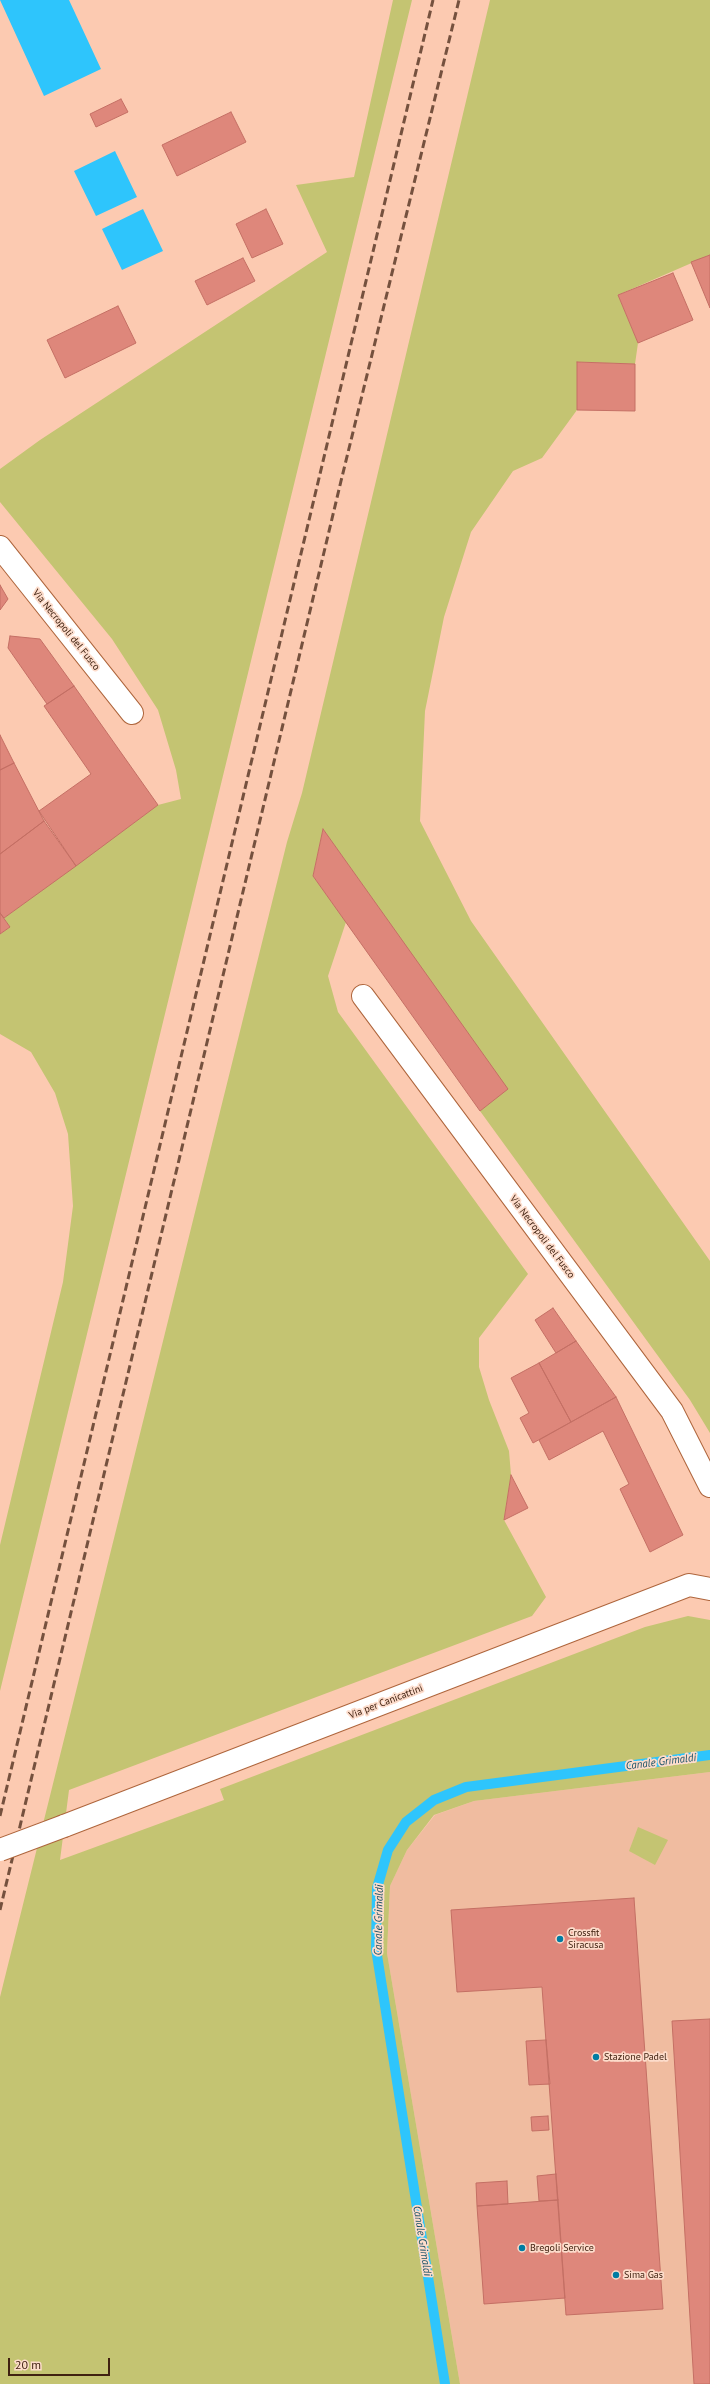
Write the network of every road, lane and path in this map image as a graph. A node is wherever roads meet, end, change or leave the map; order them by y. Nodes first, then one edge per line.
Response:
1 (0, 547) edge
2 (132, 713) dead end
3 (363, 996) dead end
4 (710, 1486) edge
5 (710, 1588) edge
6 (0, 1850) edge

1 - 2 street, Via Necropoli del Fusco
3 - 4 street, Via Necropoli del Fusco
5 - 6 street, Via per Canicattini, bridge

